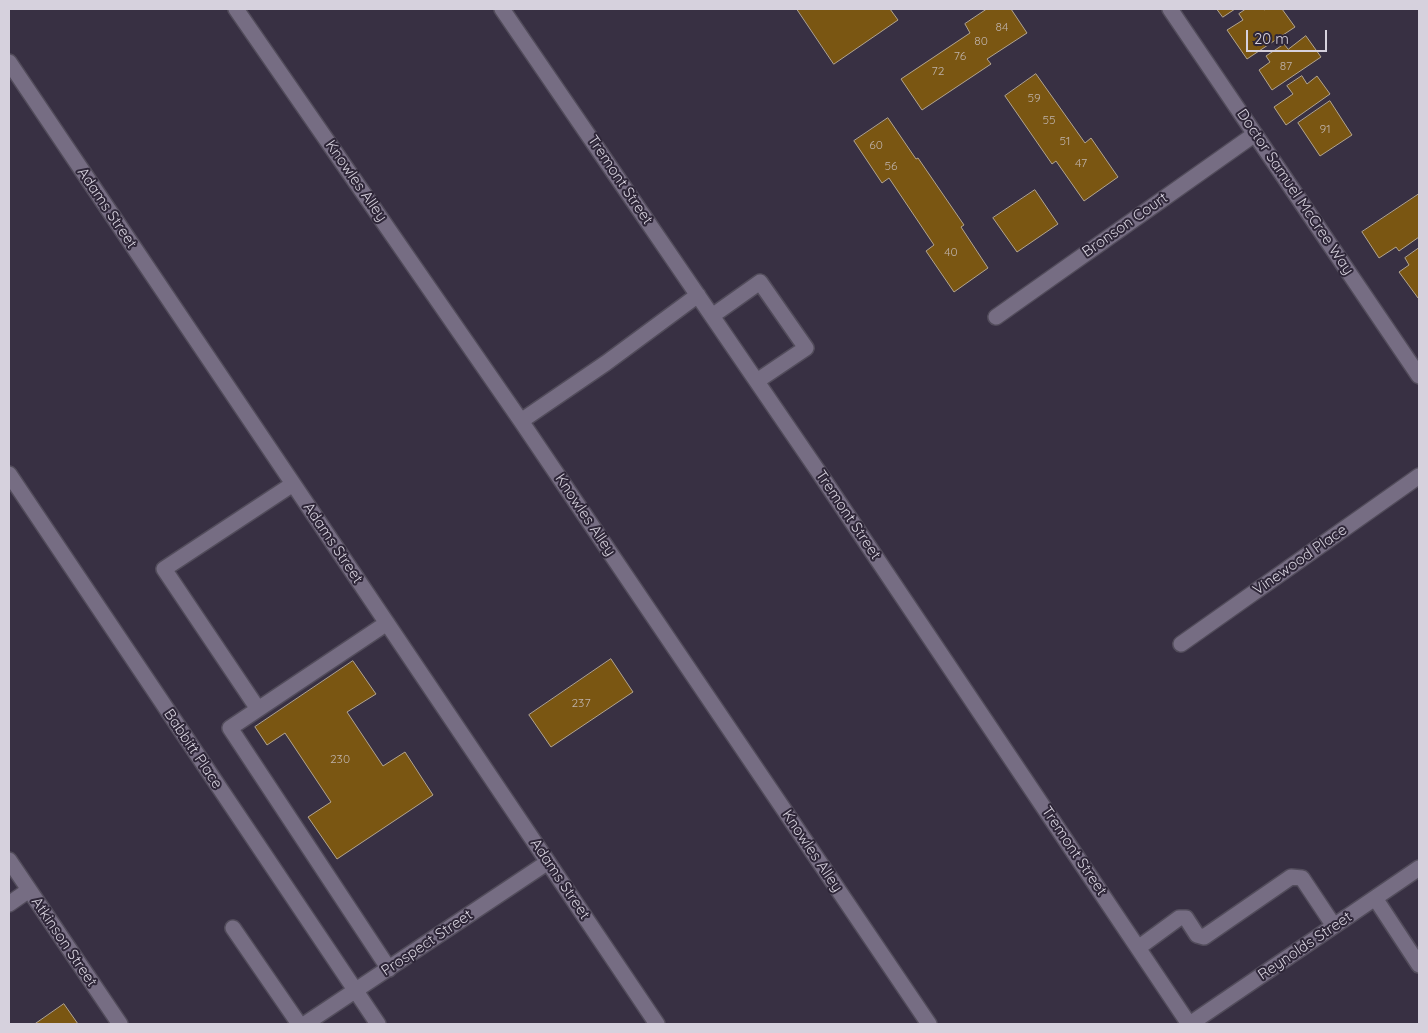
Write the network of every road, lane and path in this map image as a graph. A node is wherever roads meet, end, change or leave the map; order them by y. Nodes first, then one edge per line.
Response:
1 (236, 9) edge
2 (502, 9) edge
3 (1170, 9) edge
4 (9, 62) edge
5 (1255, 134) junction
6 (698, 296) junction
7 (712, 316) junction
8 (996, 316) dead end
9 (1419, 376) edge
10 (757, 382) junction
11 (521, 421) junction
12 (9, 474) edge
13 (1419, 476) edge
14 (293, 484) junction
15 (387, 623) junction
16 (1181, 644) dead end
17 (258, 710) junction
18 (9, 860) edge
19 (548, 862) junction
20 (1419, 868) edge
21 (29, 890) junction
22 (1375, 898) junction
23 (9, 904) edge
24 (1334, 926) junction
25 (233, 928) dead end
26 (1138, 948) junction
27 (1419, 965) edge
28 (389, 969) junction
29 (355, 992) junction
30 (120, 1024) edge
31 (299, 1024) edge
32 (306, 1024) edge
33 (378, 1024) edge
34 (658, 1024) edge
35 (929, 1024) edge
36 (1190, 1024) edge

1 - 11 street, Knowles Alley
2 - 6 street, Tremont Street
3 - 5 street, Doctor Samuel McCree Way
4 - 14 street, Adams Street
5 - 8 street, Bronson Court
5 - 9 street, Doctor Samuel McCree Way
6 - 7 street, Tremont Street
6 - 11 street
7 - 10 street, Tremont Street
7 - 10 street
10 - 26 street, Tremont Street
11 - 35 street, Knowles Alley
12 - 29 street, Babbitt Place
13 - 16 street, Vinewood Place
14 - 15 street, Adams Street
14 - 17 street
15 - 17 street
15 - 19 street, Adams Street
17 - 28 street
18 - 21 street, Atkinson Street
19 - 28 street, Prospect Street
19 - 34 street, Adams Street
20 - 22 street, Reynolds Street
21 - 23 street
21 - 30 street, Atkinson Street
22 - 24 street, Reynolds Street
22 - 27 street
24 - 26 street
24 - 36 street, Reynolds Street
25 - 31 street
26 - 36 street, Tremont Street
28 - 29 street, Prospect Street
29 - 32 street, Prospect Street
29 - 33 street, Babbitt Place

